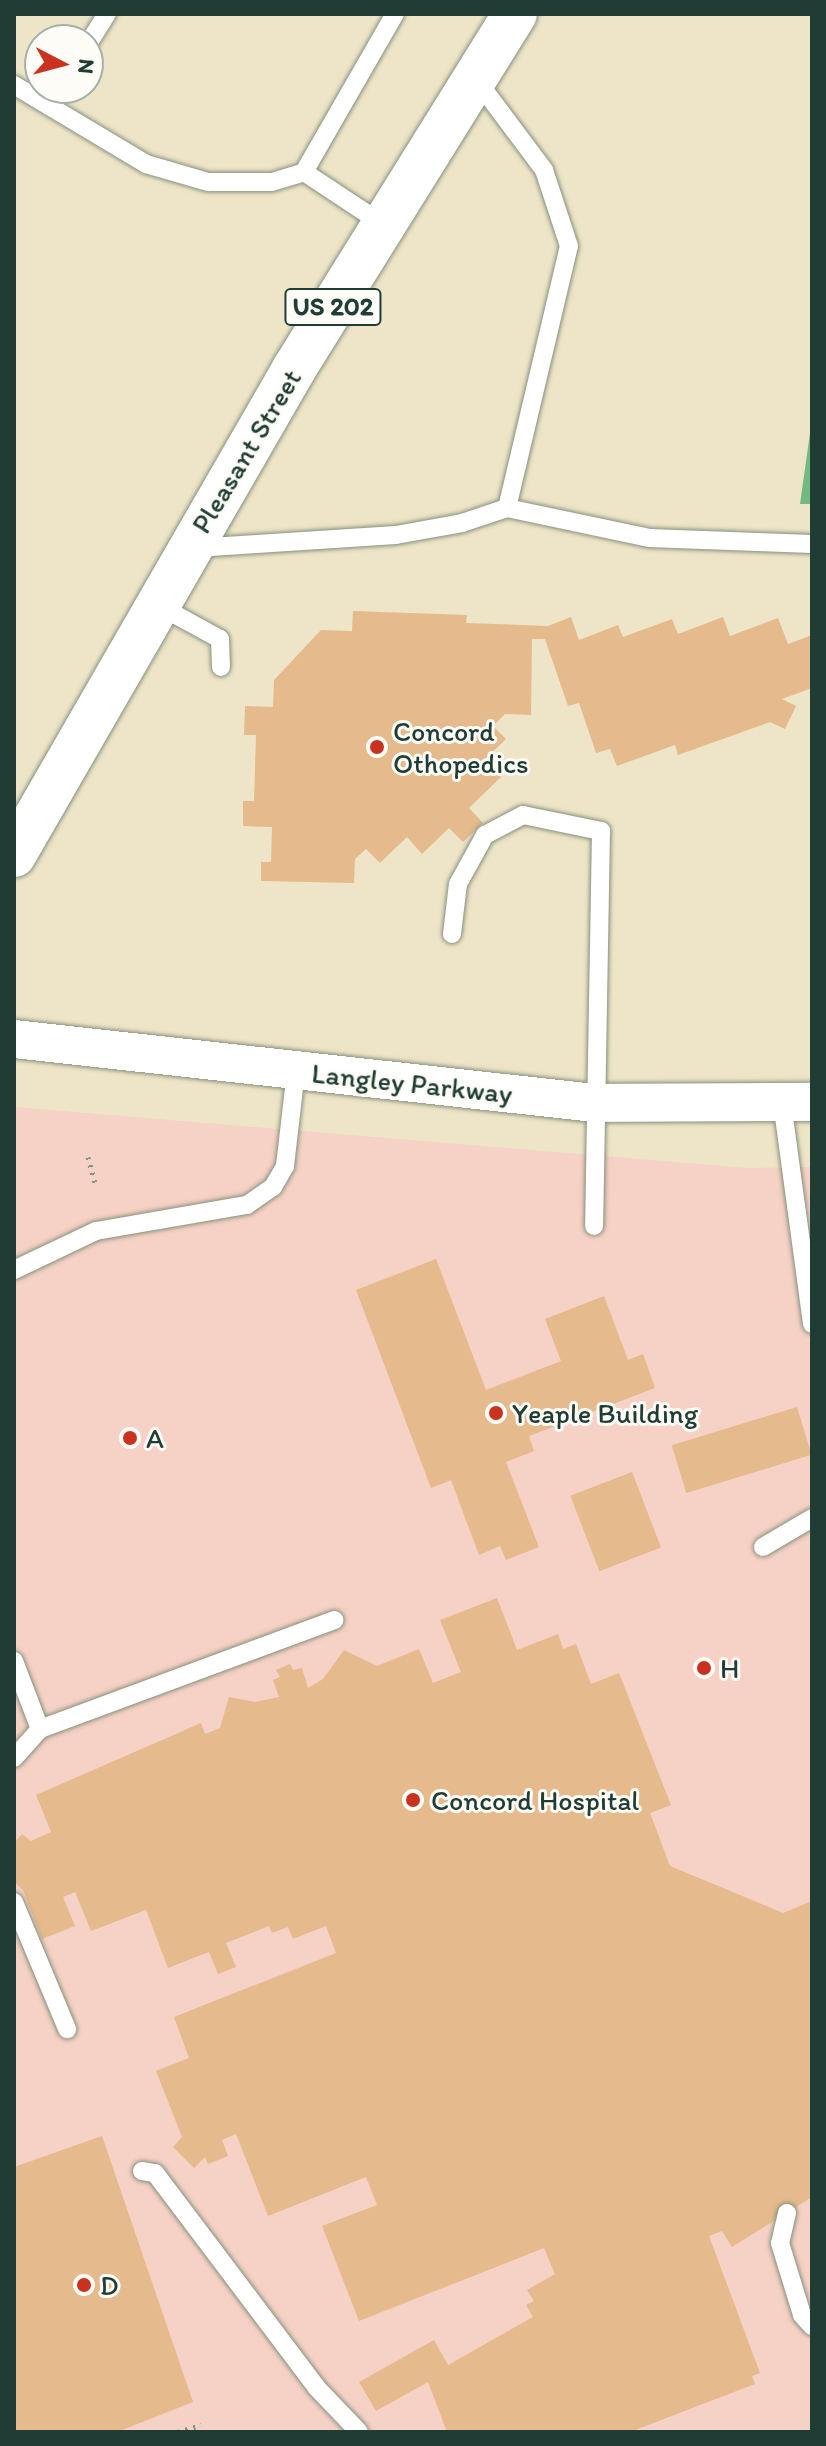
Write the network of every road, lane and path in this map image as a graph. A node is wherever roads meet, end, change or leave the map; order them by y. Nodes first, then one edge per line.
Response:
1 (395, 14) edge
2 (515, 14) edge
3 (475, 78) junction
4 (14, 85) edge
5 (49, 106) joint
6 (304, 172) junction
7 (384, 225) junction
8 (507, 508) junction
9 (812, 544) edge
10 (188, 548) junction
11 (155, 604) junction
12 (221, 667) dead end
13 (14, 855) edge
14 (452, 934) dead end
15 (14, 1039) edge
16 (296, 1071) junction
17 (797, 1102) edge
18 (595, 1103) junction
19 (88, 1157) dead end
20 (96, 1187) dead end
21 (594, 1226) dead end
22 (14, 1270) edge
23 (812, 1324) edge
24 (812, 1518) edge
25 (763, 1547) dead end
26 (334, 1620) dead end
27 (14, 1661) edge
28 (40, 1729) junction
29 (14, 1758) edge
30 (14, 1902) edge
31 (67, 2029) dead end
32 (142, 2171) dead end
33 (787, 2213) dead end
34 (812, 2326) edge
35 (201, 2425) dead end
36 (178, 2432) edge
37 (359, 2432) edge

1 - 6 lane
2 - 3 main road, Pleasant Street / US 202
3 - 7 main road, Pleasant Street / US 202
3 - 8 lane
4 - 5 lane
5 - 6 lane
6 - 7 lane
7 - 10 main road, Pleasant Street / US 202
8 - 9 lane
8 - 10 lane
10 - 11 main road, Pleasant Street / US 202
11 - 12 lane
11 - 13 main road, Pleasant Street / US 202
14 - 18 lane
15 - 16 street, Langley Parkway
16 - 18 street, Langley Parkway
16 - 22 lane
17 - 18 street, Langley Parkway
17 - 23 lane
18 - 21 lane
19 - 20 path
24 - 25 lane
26 - 28 lane
27 - 28 lane
28 - 29 lane
30 - 31 lane
32 - 37 lane
33 - 34 lane
35 - 36 path

